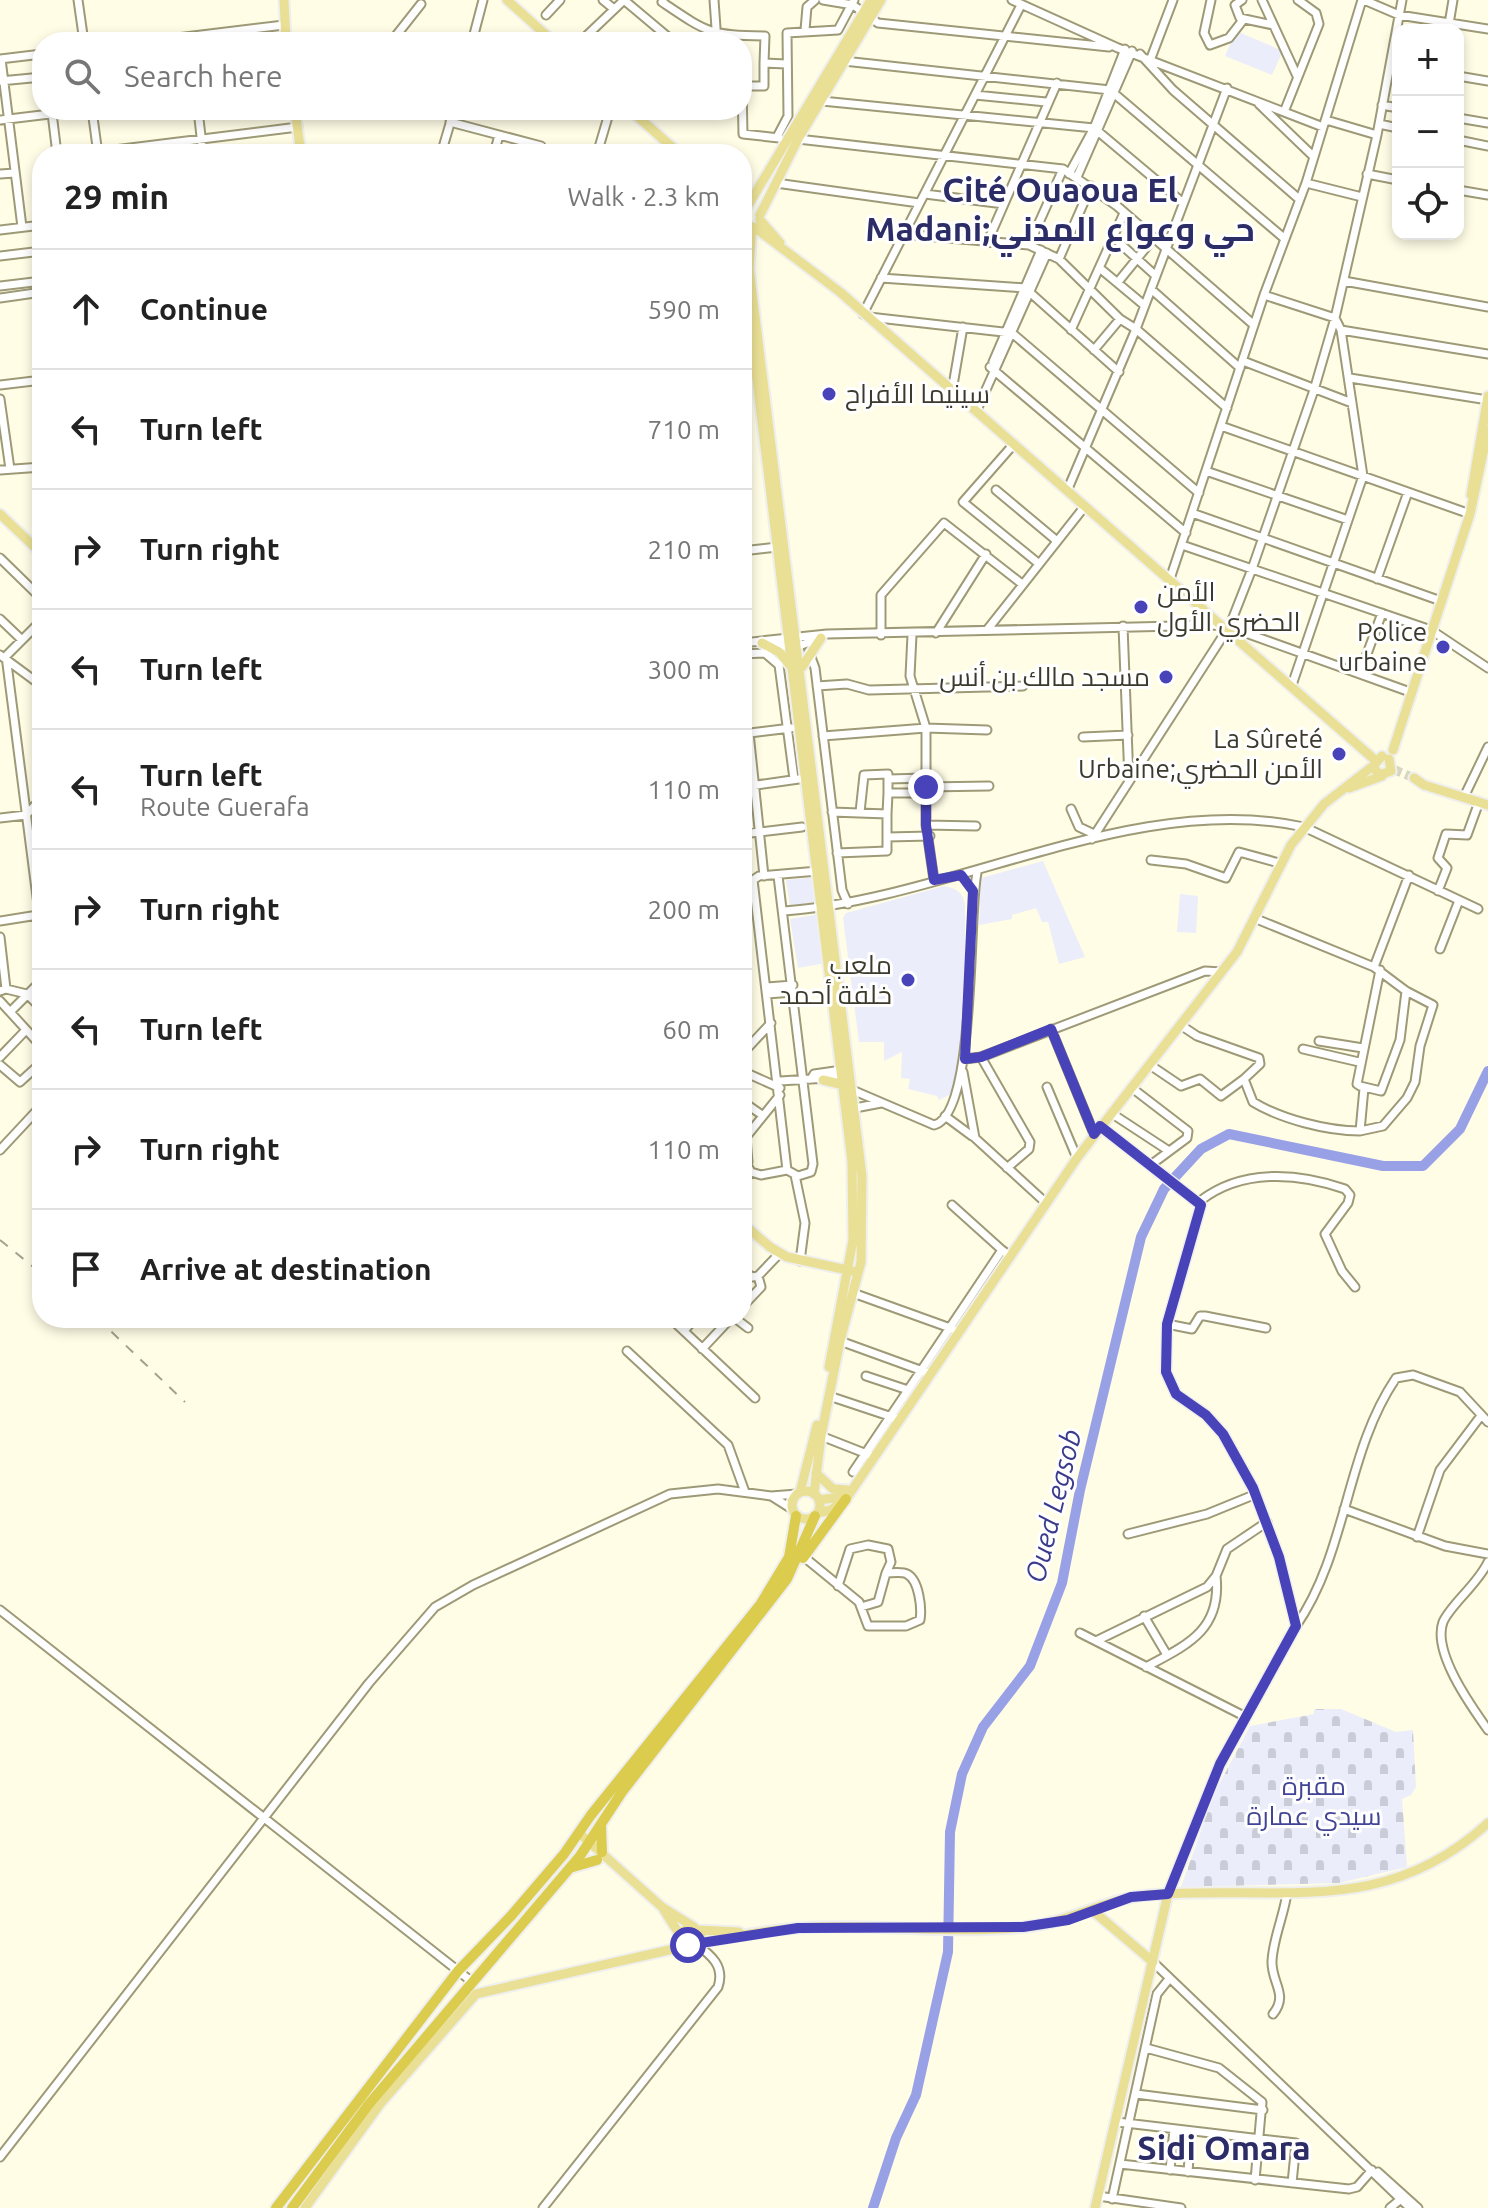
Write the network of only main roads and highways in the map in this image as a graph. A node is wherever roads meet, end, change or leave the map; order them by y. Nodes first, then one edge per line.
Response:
1 (284, 0) edge
2 (507, 0) edge
3 (871, 0) edge
4 (881, 0) edge
5 (866, 17) junction
6 (285, 32) edge
7 (543, 32) edge
8 (297, 120) edge
9 (641, 120) edge
10 (794, 140) junction
11 (300, 144) edge
12 (669, 144) edge
13 (752, 197) edge
14 (767, 202) junction
15 (754, 223) edge
16 (772, 236) junction
17 (752, 256) edge
18 (752, 294) edge
19 (752, 323) edge
20 (1488, 399) edge
21 (1488, 432) edge
22 (0, 514) edge
23 (777, 514) junction
24 (1470, 514) junction
25 (32, 544) edge
26 (1203, 609) junction
27 (1195, 625) road end
28 (824, 636) road end
29 (758, 642) road end
30 (793, 642) junction
31 (797, 670) junction
32 (1395, 738) junction
33 (1386, 764) junction
34 (1415, 782) tunnel mouth
35 (1483, 803) edge
36 (826, 907) junction
37 (823, 1080) road end
38 (845, 1082) junction
39 (1097, 1130) junction
40 (752, 1231) edge
41 (848, 1268) junction
42 (858, 1275) junction
43 (816, 1473) junction
44 (849, 1492) junction
45 (799, 1493) junction
46 (817, 1497) junction
47 (794, 1513) junction
48 (816, 1514) junction
49 (787, 1579) junction
50 (602, 1820) junction
51 (1488, 1823) edge
52 (575, 1838) junction
53 (587, 1847) junction
54 (602, 1858) junction
55 (567, 1869) junction
56 (1168, 1894) junction
57 (662, 1907) junction
58 (1092, 1910) junction
59 (675, 1928) junction
60 (696, 1928) junction
61 (750, 1933) junction
62 (682, 1937) junction
63 (695, 1944) junction
64 (660, 1952) junction
65 (1153, 1962) junction
66 (276, 2208) edge
67 (292, 2208) edge
68 (305, 2208) edge
69 (1095, 2208) edge

1 - 6 main road
2 - 7 main road
3 - 5 main road
4 - 5 main road
5 - 10 main road
5 - 10 main road
8 - 11 main road
9 - 12 main road
10 - 13 main road
10 - 14 main road
14 - 15 main road
14 - 16 main road
15 - 16 main road
16 - 17 main road
16 - 26 main road
18 - 23 main road
19 - 23 main road
20 - 24 main road
21 - 24 main road
22 - 25 main road
23 - 30 main road
23 - 30 main road
24 - 32 main road
26 - 27 main road
26 - 33 main road
28 - 31 main road
29 - 31 main road
30 - 31 main road
31 - 36 main road
31 - 36 main road
32 - 33 main road
32 - 33 main road
33 - 39 main road
34 - 35 main road
36 - 38 main road
36 - 38 main road
37 - 38 main road
38 - 41 main road
38 - 42 main road
39 - 44 main road
39 - 56 main road
40 - 41 main road
41 - 42 main road
41 - 45 main road
42 - 43 main road
43 - 44 main road
43 - 46 main road
44 - 46 main road
44 - 48 main road
44 - 49 highway
45 - 46 main road
45 - 47 main road
46 - 48 main road
47 - 48 main road
47 - 52 highway
48 - 49 highway
49 - 50 highway
50 - 53 highway
50 - 54 highway
51 - 56 main road
52 - 53 main road
52 - 66 highway
53 - 54 main road
53 - 55 highway
54 - 55 highway
54 - 57 main road
55 - 67 highway
56 - 58 main road
56 - 65 main road
57 - 59 main road
57 - 60 main road
58 - 61 main road
58 - 65 main road
59 - 62 main road
59 - 64 main road
60 - 61 main road
60 - 62 main road
60 - 63 main road
61 - 63 main road
62 - 63 main road
63 - 64 main road
64 - 68 main road
65 - 69 main road

